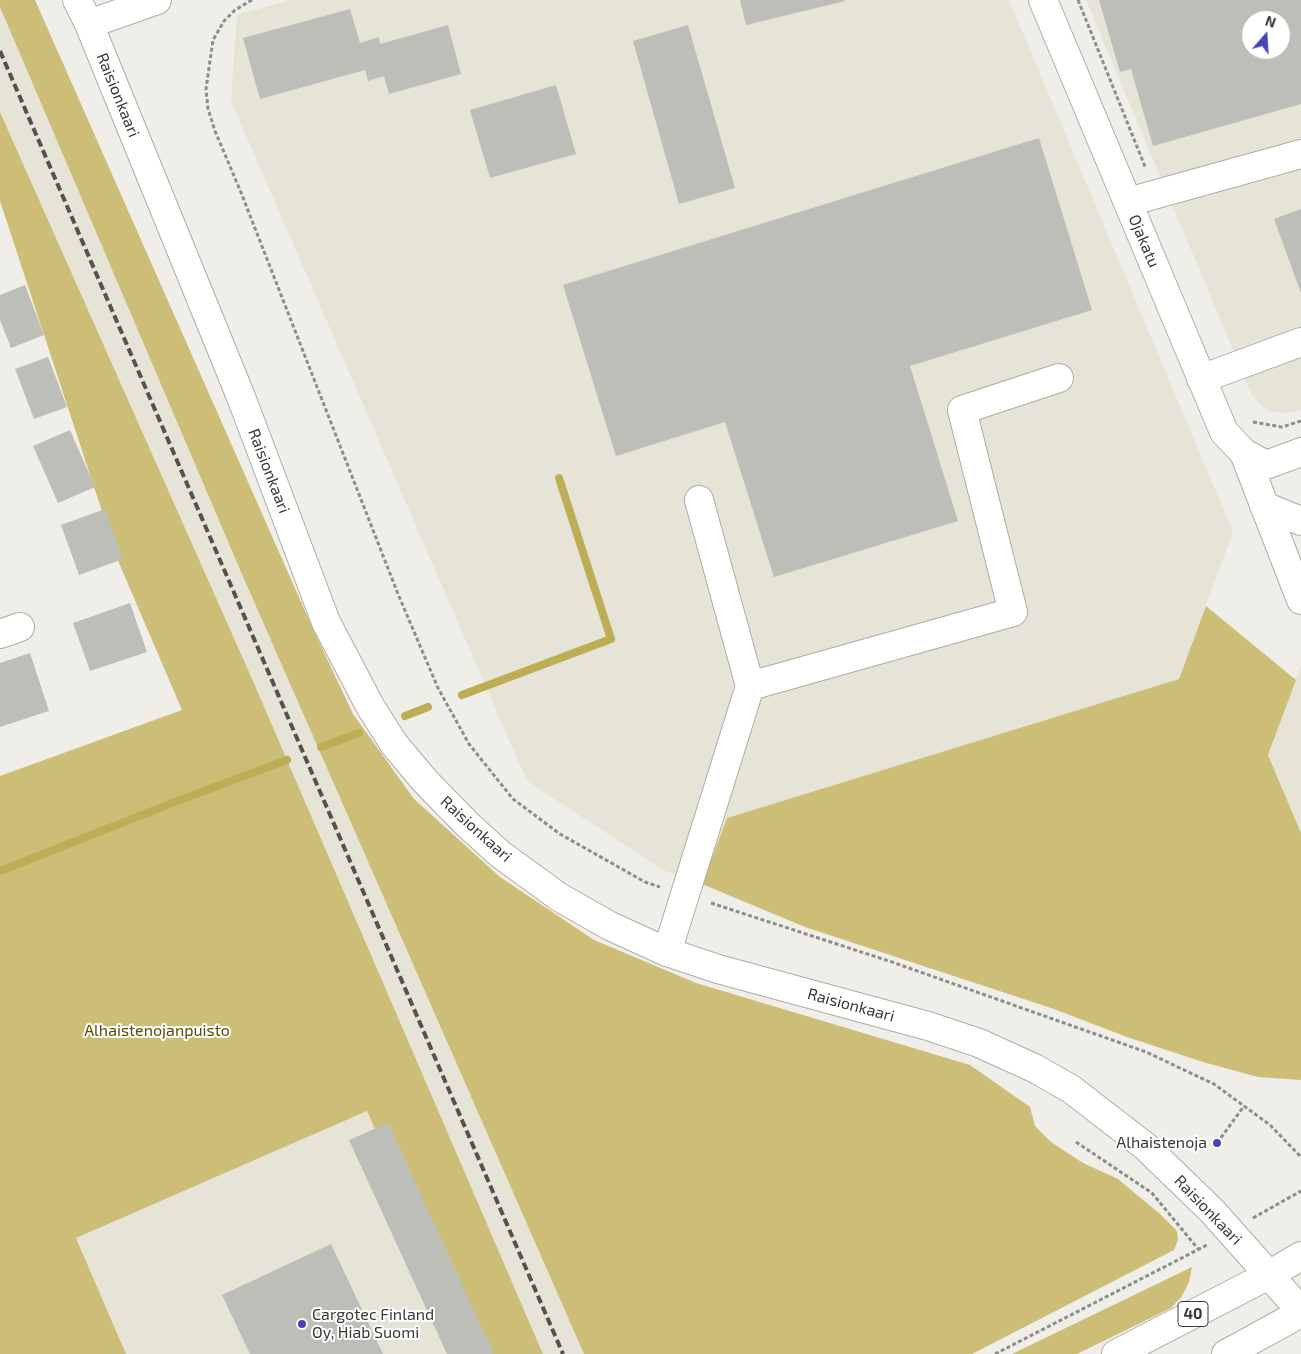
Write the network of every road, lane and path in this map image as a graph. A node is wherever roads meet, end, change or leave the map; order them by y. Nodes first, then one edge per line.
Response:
1 (157, 0) edge
2 (252, 0) edge
3 (1043, 0) edge
4 (82, 11) edge
5 (1301, 154) edge
6 (1128, 202) junction
7 (1301, 342) edge
8 (1059, 378) dead end
9 (1201, 379) junction
10 (1249, 421) dead end
11 (1301, 421) edge
12 (1301, 452) edge
13 (1255, 459) junction
14 (699, 500) dead end
15 (1264, 506) junction
16 (1301, 521) edge
17 (1301, 600) edge
18 (750, 686) junction
19 (685, 894) junction
20 (667, 952) junction
21 (1244, 1106) junction
22 (1076, 1142) dead end
23 (1217, 1143) dead end
24 (1301, 1157) edge
25 (1301, 1191) edge
26 (1271, 1207) dead end
27 (1301, 1256) edge
28 (1269, 1274) junction
29 (1301, 1312) edge
30 (995, 1354) edge
31 (1116, 1354) edge
32 (1226, 1354) edge

1 - 4 main road
2 - 19 path
3 - 6 main road, Ojakatu
4 - 20 main road, Raisionkaari
5 - 6 main road
6 - 9 main road, Ojakatu
7 - 9 main road
8 - 18 main road
9 - 13 main road, Ojakatu
10 - 11 path
12 - 13 main road
13 - 15 main road
14 - 18 main road
15 - 16 main road
15 - 17 main road
18 - 19 main road
19 - 20 main road
19 - 21 path
20 - 28 main road, Raisionkaari
21 - 23 path
21 - 24 path
22 - 30 path
25 - 26 path
27 - 28 main road, 40
28 - 29 main road, Raisionkaari
28 - 31 main road, 40
29 - 32 main road

